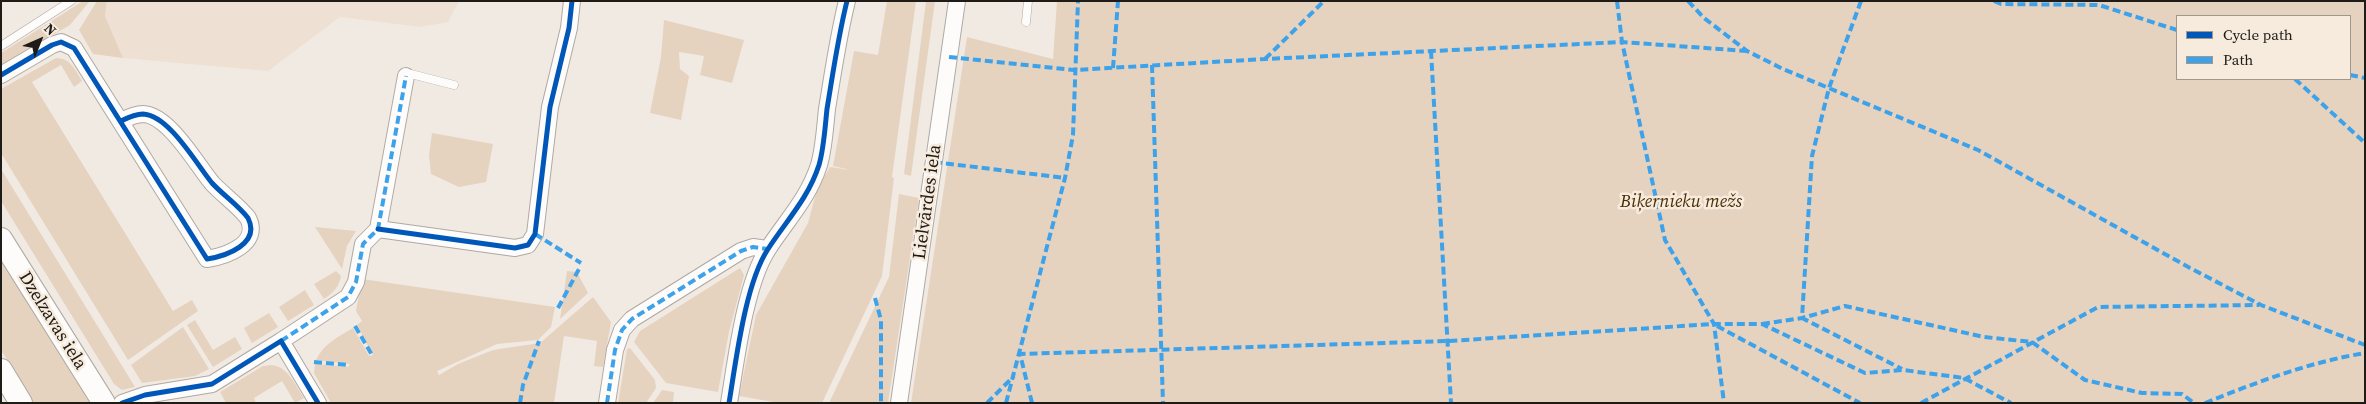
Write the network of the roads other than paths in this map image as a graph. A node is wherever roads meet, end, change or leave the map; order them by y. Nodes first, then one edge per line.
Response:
1 (71, 1) edge
2 (572, 1) edge
3 (847, 1) edge
4 (957, 1) edge
5 (1028, 1) edge
6 (1026, 22) dead end
7 (1, 46) edge
8 (1, 75) edge
9 (406, 76) joint
10 (454, 85) dead end
11 (121, 121) junction
12 (378, 229) junction
13 (1, 239) edge
14 (767, 249) junction
15 (281, 341) junction
16 (1, 370) edge
17 (21, 403) edge
18 (104, 403) edge
19 (122, 403) edge
20 (318, 403) edge
21 (607, 403) edge
22 (729, 403) edge
23 (899, 403) edge

1 - 7 lane
2 - 12 street
3 - 14 street
4 - 23 street, Lielvārdes iela
5 - 6 lane
8 - 11 street
9 - 10 lane
9 - 12 street
11 - 11 street
12 - 15 street
13 - 18 main road, Dzelzavas iela
14 - 21 street
14 - 22 street
15 - 19 street
15 - 20 street
16 - 17 main road

